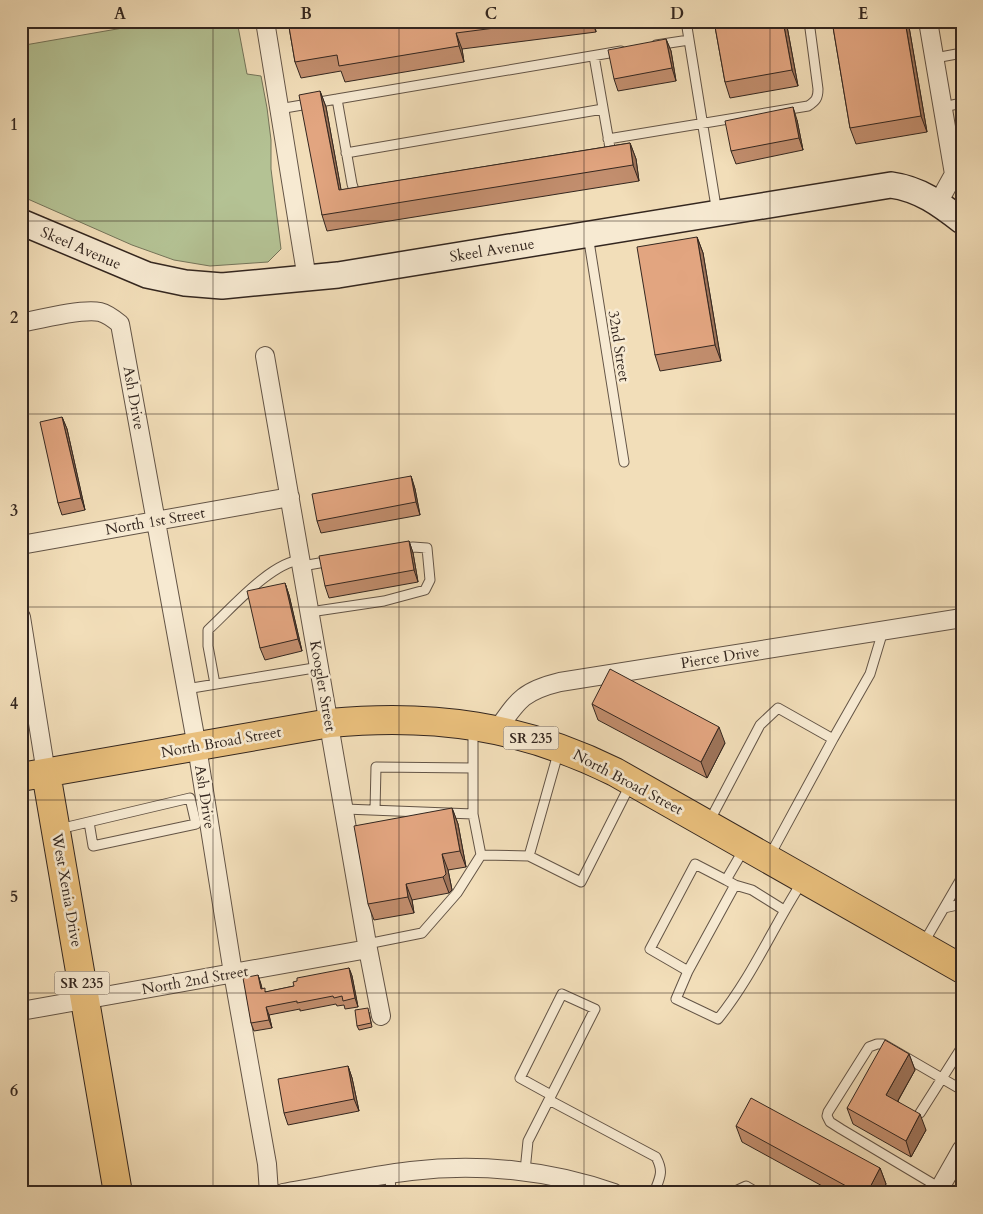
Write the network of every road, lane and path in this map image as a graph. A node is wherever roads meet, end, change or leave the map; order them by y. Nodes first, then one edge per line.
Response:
1 (265, 21) edge
2 (686, 21) edge
3 (809, 21) edge
4 (928, 21) edge
5 (688, 40) junction
6 (651, 46) edge
7 (632, 49) edge
8 (962, 53) edge
9 (594, 56) junction
10 (934, 58) junction
11 (337, 99) junction
12 (962, 103) edge
13 (943, 107) junction
14 (279, 109) junction
15 (603, 109) junction
16 (702, 123) junction
17 (608, 139) junction
18 (346, 153) junction
19 (598, 156) edge
20 (958, 173) edge
21 (373, 194) edge
22 (938, 203) junction
23 (717, 213) junction
24 (21, 222) edge
25 (962, 222) edge
26 (588, 234) junction
27 (307, 279) junction
28 (21, 323) edge
29 (265, 356) dead end
30 (624, 462) dead end
31 (290, 497) junction
32 (156, 521) junction
33 (21, 545) edge
34 (394, 550) edge
35 (339, 560) edge
36 (301, 563) junction
37 (310, 612) junction
38 (21, 617) edge
39 (962, 618) edge
40 (883, 631) junction
41 (320, 667) junction
42 (215, 684) junction
43 (186, 689) junction
44 (330, 723) junction
45 (485, 728) junction
46 (833, 739) junction
47 (196, 746) junction
48 (560, 748) junction
49 (472, 768) junction
50 (34, 775) edge
51 (632, 782) junction
52 (197, 797) junction
53 (345, 808) junction
54 (374, 810) junction
55 (473, 814) junction
56 (88, 822) junction
57 (707, 825) junction
58 (56, 829) junction
59 (756, 853) junction
60 (481, 855) junction
61 (529, 856) junction
62 (962, 877) edge
63 (726, 880) junction
64 (804, 880) junction
65 (735, 885) junction
66 (962, 904) edge
67 (944, 908) junction
68 (784, 910) junction
69 (368, 946) junction
70 (922, 947) junction
71 (962, 969) edge
72 (688, 971) junction
73 (233, 973) junction
74 (85, 1000) junction
75 (21, 1011) edge
76 (382, 1016) dead end
77 (960, 1050) dead end
78 (942, 1078) junction
79 (962, 1090) edge
80 (550, 1098) junction
81 (920, 1112) edge
82 (962, 1148) edge
83 (525, 1171) junction
84 (390, 1174) junction
85 (938, 1190) edge
86 (118, 1193) edge
87 (269, 1193) edge
88 (283, 1193) edge
89 (391, 1193) edge
90 (614, 1193) edge
91 (654, 1193) edge
92 (731, 1193) edge
93 (758, 1193) edge

1 - 14 street
2 - 5 lane
3 - 16 lane
4 - 10 street
5 - 6 lane
5 - 16 lane
7 - 9 lane
8 - 10 lane
9 - 11 lane
9 - 15 lane
10 - 13 street
11 - 14 lane
11 - 18 lane
12 - 13 lane
13 - 20 street
14 - 27 street
15 - 17 lane
15 - 18 lane
16 - 17 lane
16 - 23 lane
17 - 19 lane
18 - 21 lane
20 - 22 street
22 - 23 street, Skeel Avenue
22 - 25 street, Skeel Avenue
23 - 26 street, Skeel Avenue
24 - 27 street, Skeel Avenue
26 - 27 street, Skeel Avenue
26 - 30 lane, 32nd Street
28 - 32 street, Ash Drive
29 - 31 street, Koogler Street
31 - 32 street, North 1st Street
31 - 36 street, Koogler Street
32 - 33 street, North 1st Street
32 - 43 street, Ash Drive
34 - 37 lane
35 - 36 lane
36 - 37 street, Koogler Street
36 - 42 lane
37 - 41 street, Koogler Street
38 - 50 street, West Xenia Drive
39 - 40 street, Pierce Drive
40 - 45 street, Pierce Drive
40 - 46 lane
41 - 42 lane
41 - 44 street, Koogler Street
42 - 43 lane
43 - 47 street, Ash Drive
44 - 45 main road, North Broad Street / SR 235
44 - 47 main road, North Broad Street / SR 235
44 - 53 street, Koogler Street
45 - 48 main road, North Broad Street / SR 235
45 - 49 lane
46 - 57 lane
46 - 59 lane
47 - 50 main road, North Broad Street / SR 235
47 - 52 street, Ash Drive
48 - 51 main road, North Broad Street / SR 235
48 - 61 lane
49 - 54 lane
49 - 55 lane
50 - 58 main road, West Xenia Drive / SR 235
51 - 57 main road, North Broad Street / SR 235
51 - 61 lane
52 - 56 lane
52 - 56 lane
52 - 73 street, Ash Drive
53 - 54 lane
53 - 69 street, Koogler Street
54 - 55 lane
55 - 60 lane
56 - 58 lane
57 - 59 main road, North Broad Street / SR 235
58 - 74 main road, West Xenia Drive / SR 235
59 - 63 lane
59 - 64 main road, North Broad Street / SR 235
60 - 61 lane
60 - 69 lane
62 - 67 lane
63 - 65 lane
63 - 72 lane
64 - 68 lane
64 - 70 main road, North Broad Street / SR 235
65 - 68 lane
65 - 72 lane
66 - 67 lane
67 - 70 lane
68 - 72 lane
69 - 73 street, North 2nd Street
69 - 76 street, Koogler Street
70 - 71 main road, North Broad Street / SR 235
73 - 74 street, North 2nd Street
73 - 87 street, Ash Drive
74 - 75 street, North 2nd Street
74 - 86 main road, West Xenia Drive / SR 235
77 - 78 lane
78 - 79 lane
78 - 81 lane
78 - 85 lane
80 - 80 lane
80 - 83 lane
80 - 91 lane
82 - 85 street
83 - 84 street
83 - 90 street
84 - 88 street
84 - 89 lane
92 - 93 lane

